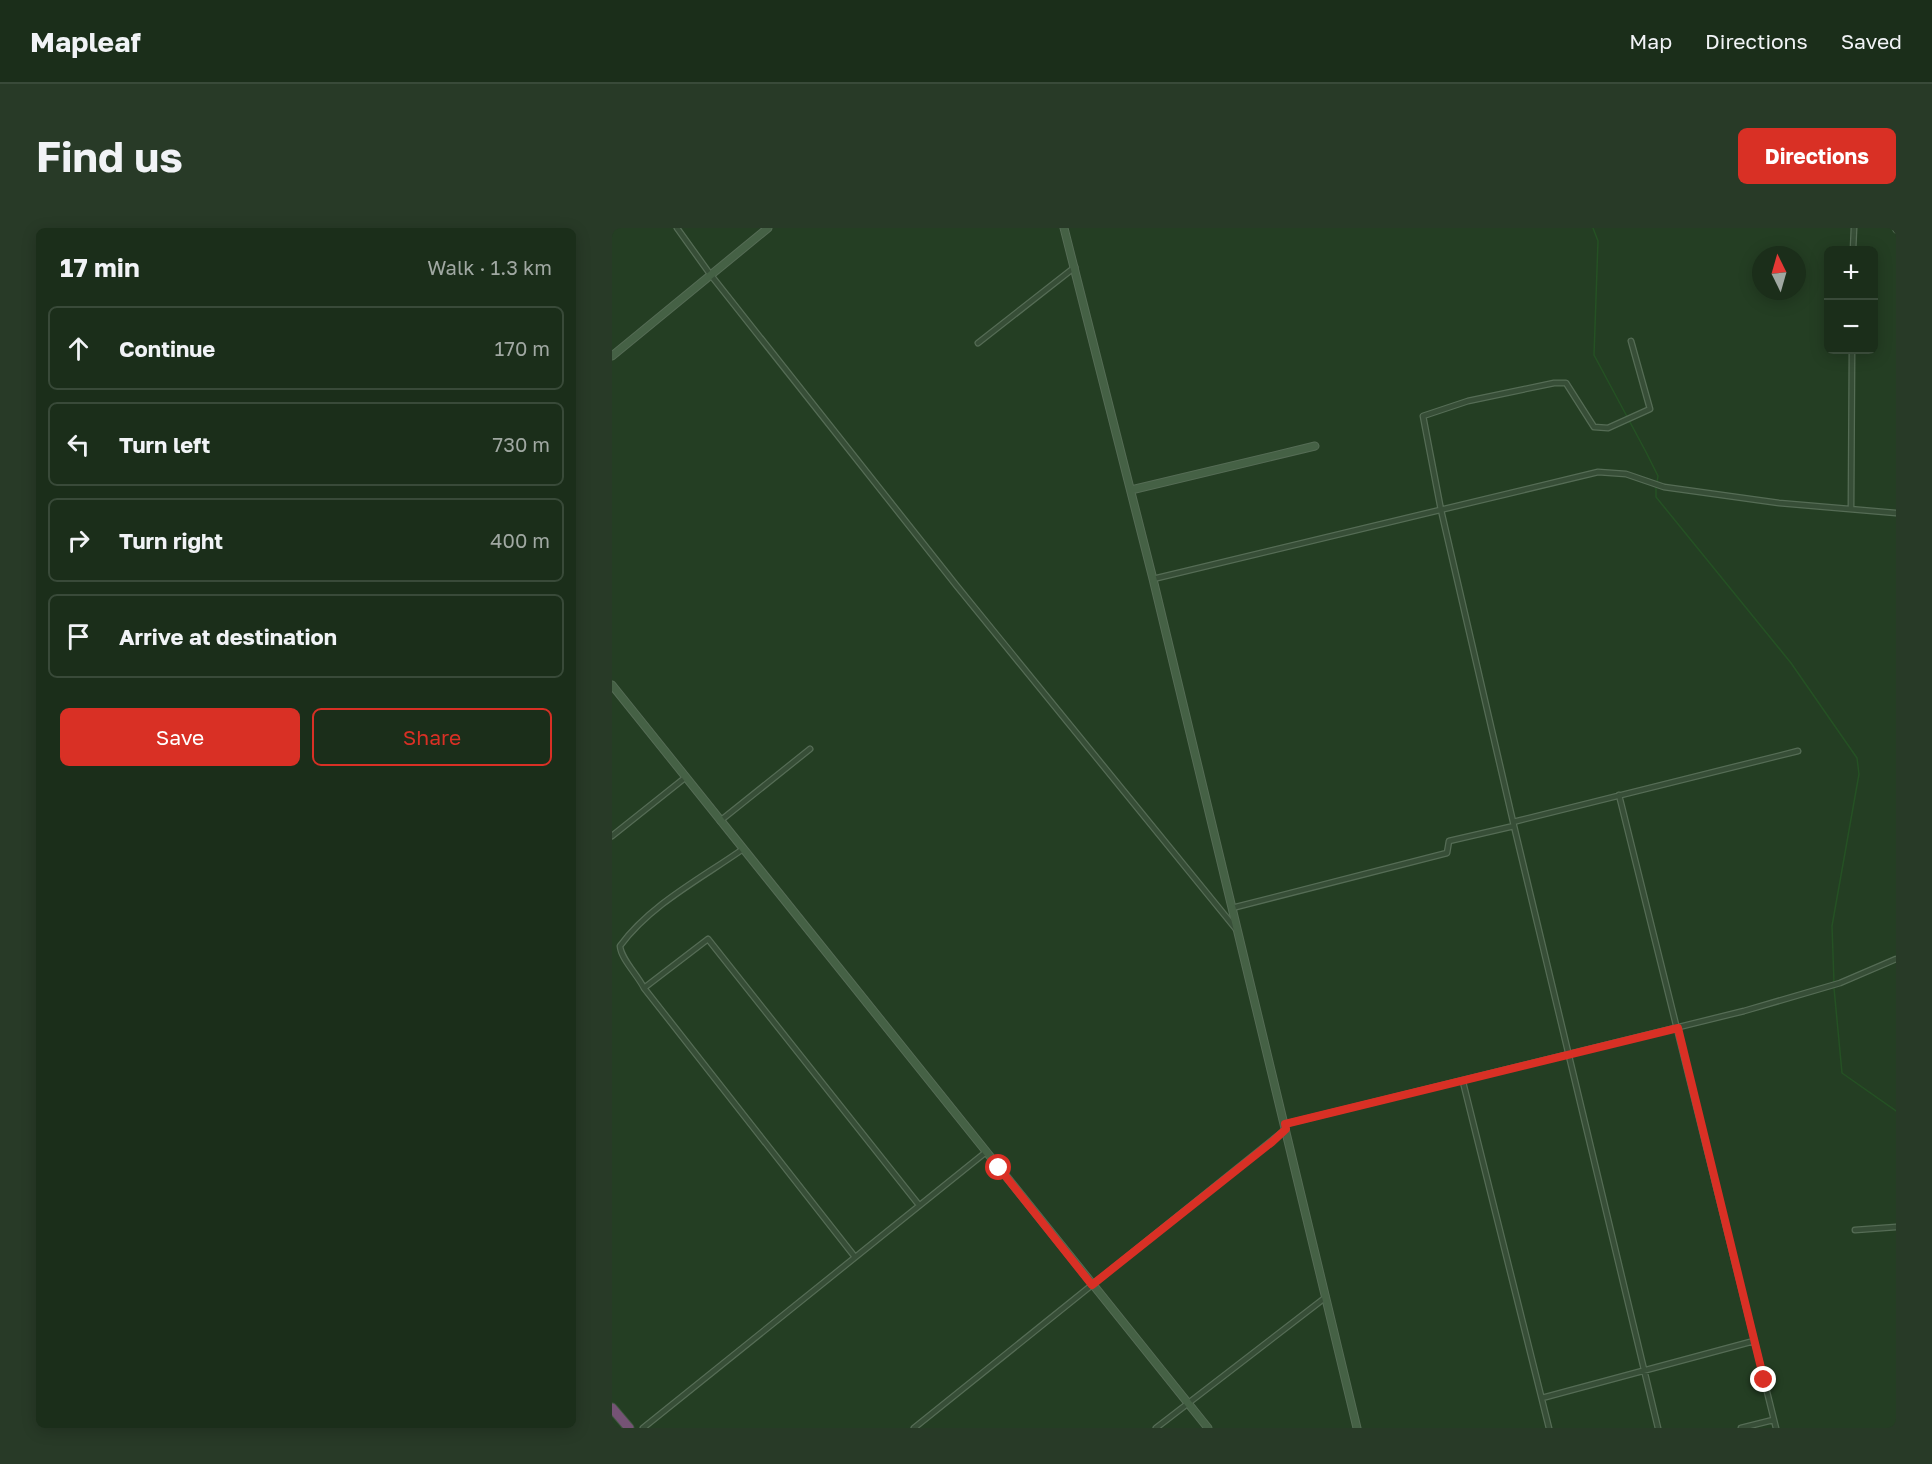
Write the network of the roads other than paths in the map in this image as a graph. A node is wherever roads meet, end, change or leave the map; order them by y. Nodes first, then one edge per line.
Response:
1 (677, 228) edge
2 (768, 228) edge
3 (1064, 228) edge
4 (1854, 228) edge
5 (1853, 246) edge
6 (1075, 267) junction
7 (710, 274) junction
8 (1631, 341) dead end
9 (978, 343) dead end
10 (1852, 354) edge
11 (612, 356) edge
12 (1315, 446) dead end
13 (1131, 490) junction
14 (1851, 509) junction
15 (1442, 510) junction
16 (1896, 513) edge
17 (1153, 579) junction
18 (612, 685) edge
19 (810, 749) dead end
20 (1798, 751) dead end
21 (686, 777) junction
22 (1619, 795) junction
23 (720, 820) junction
24 (1514, 824) junction
25 (612, 836) edge
26 (743, 849) junction
27 (1232, 908) junction
28 (1238, 931) junction
29 (1896, 959) edge
30 (644, 988) junction
31 (1678, 1028) junction
32 (1569, 1055) junction
33 (1463, 1082) junction
34 (1285, 1127) junction
35 (986, 1152) junction
36 (919, 1205) junction
37 (1896, 1227) edge
38 (1855, 1230) dead end
39 (855, 1257) junction
40 (1092, 1285) junction
41 (1326, 1297) junction
42 (1754, 1341) junction
43 (1644, 1370) junction
44 (1542, 1398) junction
45 (1188, 1403) junction
46 (612, 1408) edge
47 (1773, 1420) junction
48 (629, 1428) edge
49 (643, 1428) edge
50 (914, 1428) edge
51 (1156, 1428) edge
52 (1208, 1428) edge
53 (1357, 1428) edge
54 (1549, 1428) edge
55 (1658, 1428) edge
56 (1741, 1428) edge
57 (1776, 1428) edge

1 - 7 street
2 - 7 street
3 - 6 street
4 - 5 street
6 - 9 street
6 - 13 street
7 - 11 street
7 - 28 street
8 - 15 street
10 - 14 street
12 - 13 street
13 - 17 street
14 - 15 street
14 - 16 street
15 - 17 street
15 - 24 street
17 - 27 street
18 - 21 street
19 - 23 street
20 - 22 street
21 - 23 street
21 - 25 street
22 - 24 street
22 - 31 street
23 - 26 street
24 - 27 street
24 - 32 street
26 - 30 street
26 - 35 street
27 - 28 street
28 - 34 street
29 - 31 street
30 - 36 street
30 - 39 street
31 - 32 street
31 - 42 street
32 - 33 street
32 - 43 street
33 - 34 street
33 - 44 street
34 - 40 street
34 - 41 street
35 - 36 street
35 - 40 street
36 - 39 street
37 - 38 street
39 - 49 street
40 - 45 street
40 - 50 street
41 - 45 street
41 - 53 street
42 - 43 street
42 - 47 street
43 - 44 street
43 - 55 street
44 - 54 street
45 - 51 street
45 - 52 street
46 - 48 highway
47 - 56 street
47 - 57 street

